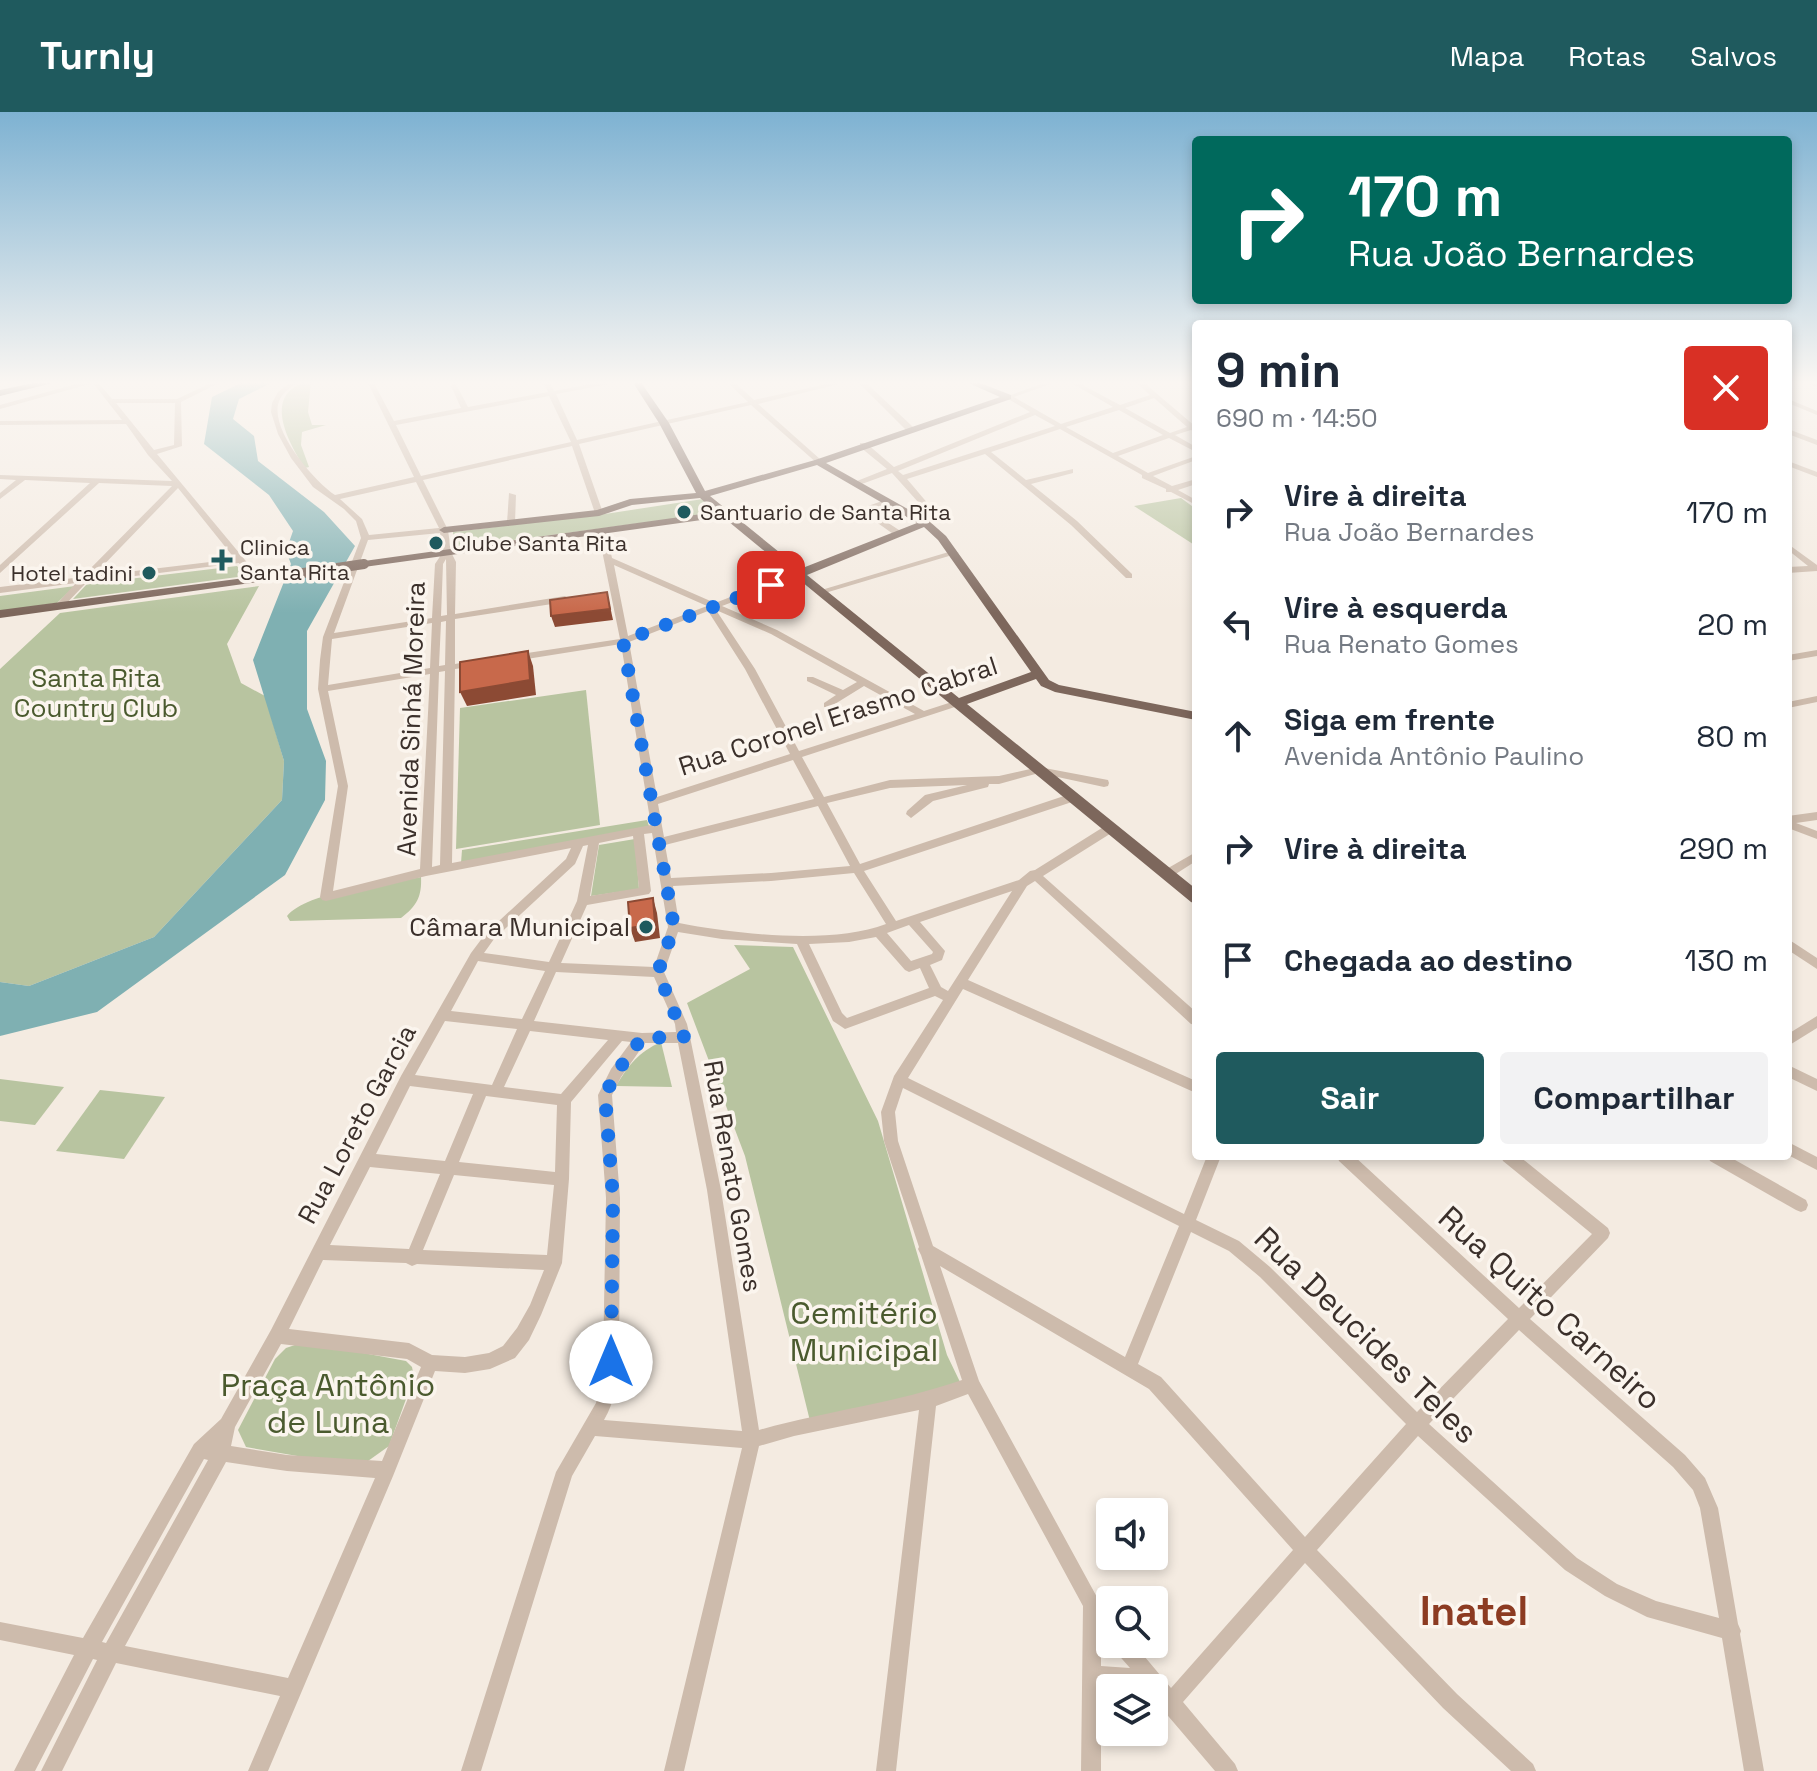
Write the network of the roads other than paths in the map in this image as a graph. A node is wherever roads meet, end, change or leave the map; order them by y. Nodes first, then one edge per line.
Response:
1 (156, 458) edge
2 (298, 458) edge
3 (408, 458) edge
4 (508, 458) edge
5 (580, 458) edge
6 (683, 458) edge
7 (814, 458) edge
8 (827, 458) edge
9 (878, 458) edge
10 (923, 458) edge
11 (963, 458) edge
12 (995, 458) edge
13 (1115, 458) edge
14 (1192, 459) edge
15 (818, 462) junction
16 (1792, 465) edge
17 (892, 471) junction
18 (1070, 471) dead end
19 (1817, 475) edge
20 (1145, 476) junction
21 (0, 477) edge
22 (23, 478) junction
23 (902, 478) junction
24 (418, 479) junction
25 (98, 480) junction
26 (1192, 482) edge
27 (856, 483) junction
28 (1025, 483) junction
29 (178, 484) junction
30 (1169, 490) junction
31 (512, 495) dead end
32 (702, 495) junction
33 (0, 497) edge
34 (334, 498) junction
35 (1192, 501) edge
36 (888, 502) junction
37 (599, 513) junction
38 (724, 514) junction
39 (511, 523) junction
40 (925, 523) junction
41 (444, 530) junction
42 (602, 531) junction
43 (899, 534) junction
44 (365, 538) junction
45 (1792, 549) edge
46 (447, 552) junction
47 (955, 553) junction
48 (609, 560) junction
49 (239, 561) junction
50 (1816, 568) edge
51 (0, 570) edge
52 (1792, 570) edge
53 (798, 574) junction
54 (1129, 576) dead end
55 (86, 580) junction
56 (257, 580) junction
57 (0, 590) edge
58 (615, 591) junction
59 (822, 591) junction
60 (600, 593) edge
61 (570, 598) edge
62 (59, 606) junction
63 (714, 608) junction
64 (0, 614) edge
65 (450, 618) junction
66 (437, 619) junction
67 (328, 637) junction
68 (623, 641) junction
69 (1817, 653) edge
70 (1792, 657) edge
71 (504, 659) edge
72 (490, 661) edge
73 (449, 668) junction
74 (434, 670) junction
75 (1039, 673) junction
76 (810, 679) dead end
77 (863, 682) junction
78 (323, 689) junction
79 (843, 694) junction
80 (1817, 699) edge
81 (958, 703) junction
82 (1792, 704) edge
83 (827, 705) dead end
84 (447, 713) junction
85 (925, 715) junction
86 (1192, 715) edge
87 (432, 716) junction
88 (797, 756) junction
89 (1039, 770) junction
90 (999, 780) junction
91 (920, 783) junction
92 (1104, 783) dead end
93 (929, 798) junction
94 (1071, 798) junction
95 (822, 799) junction
96 (652, 802) junction
97 (911, 814) dead end
98 (1817, 816) edge
99 (1792, 821) edge
100 (1792, 824) edge
101 (657, 828) junction
102 (1109, 829) junction
103 (638, 833) junction
104 (1817, 835) edge
105 (594, 841) junction
106 (660, 842) junction
107 (578, 844) junction
108 (546, 849) junction
109 (1192, 858) edge
110 (446, 869) junction
111 (857, 869) junction
112 (562, 870) junction
113 (426, 872) junction
114 (1167, 874) junction
115 (1029, 879) junction
116 (666, 882) junction
117 (1192, 895) edge
118 (583, 901) junction
119 (912, 920) junction
120 (893, 926) junction
121 (674, 927) junction
122 (880, 934) junction
123 (800, 939) junction
124 (1792, 947) edge
125 (475, 956) junction
126 (924, 964) junction
127 (1817, 964) edge
128 (550, 967) junction
129 (658, 972) junction
130 (960, 982) junction
131 (942, 993) junction
132 (445, 1016) junction
133 (1192, 1017) edge
134 (1817, 1021) edge
135 (524, 1025) junction
136 (1792, 1027) edge
137 (1800, 1032) junction
138 (619, 1036) junction
139 (684, 1037) junction
140 (642, 1038) junction
141 (1792, 1038) edge
142 (1792, 1073) edge
143 (406, 1080) junction
144 (899, 1080) junction
145 (1192, 1085) edge
146 (1817, 1085) edge
147 (489, 1090) junction
148 (564, 1100) junction
149 (1792, 1150) edge
150 (366, 1160) junction
151 (1212, 1160) edge
152 (1348, 1160) edge
153 (1513, 1160) edge
154 (1722, 1160) edge
155 (1817, 1164) edge
156 (448, 1168) junction
157 (562, 1179) junction
158 (1801, 1205) dead end
159 (1186, 1223) junction
160 (925, 1249) junction
161 (318, 1252) junction
162 (412, 1259) junction
163 (554, 1263) junction
164 (1520, 1320) junction
165 (277, 1336) junction
166 (430, 1363) junction
167 (1129, 1368) junction
168 (972, 1385) junction
169 (928, 1400) junction
170 (1417, 1424) junction
171 (227, 1425) junction
172 (591, 1427) junction
173 (752, 1440) junction
174 (200, 1450) junction
175 (221, 1454) junction
176 (387, 1470) junction
177 (1305, 1550) junction
178 (1092, 1605) junction
179 (1096, 1610) edge
180 (0, 1631) edge
181 (1732, 1631) junction
182 (88, 1648) junction
183 (111, 1653) junction
184 (1133, 1658) edge
185 (1145, 1674) edge
186 (1093, 1675) junction
187 (1096, 1675) edge
188 (293, 1689) junction
189 (1168, 1701) edge
190 (1170, 1703) junction
191 (24, 1771) edge
192 (51, 1771) edge
193 (258, 1771) edge
194 (471, 1771) edge
195 (674, 1771) edge
196 (886, 1771) edge
197 (1091, 1771) edge
198 (1228, 1771) edge
199 (1526, 1771) edge
200 (1754, 1771) edge

1 - 29 street
2 - 34 street
3 - 24 street
4 - 24 street
5 - 37 street
6 - 32 main road
7 - 15 street
8 - 15 main road
9 - 17 street
10 - 17 street
11 - 23 street
12 - 28 street
13 - 20 street
14 - 20 street
15 - 27 main road
15 - 32 main road
16 - 19 street
17 - 23 street
17 - 27 street
18 - 28 street
20 - 30 street
21 - 22 street
22 - 25 street
22 - 33 street
23 - 40 street
24 - 34 street
24 - 41 street
25 - 29 street
25 - 51 street
26 - 30 street
27 - 36 main road
28 - 54 street
29 - 49 street
29 - 55 street
30 - 35 street
31 - 39 street
32 - 37 main road
32 - 38 main road
34 - 44 street
36 - 40 main road
36 - 43 street
37 - 39 main road
38 - 42 main road
38 - 53 main road
39 - 41 main road
40 - 43 main road
40 - 47 main road
41 - 44 street
41 - 46 street
42 - 46 main road
42 - 48 street
43 - 53 main road
44 - 67 street
45 - 50 street
46 - 56 main road, bridge
46 - 65 street, Avenida Sinhá Moreira
46 - 66 street, Avenida Sinhá Moreira
47 - 59 street
47 - 75 main road
48 - 58 street
48 - 63 street
49 - 55 street
49 - 56 street
50 - 52 street
53 - 59 main road
53 - 63 street
55 - 57 street
55 - 62 street
56 - 62 main road
58 - 60 street
58 - 68 street
59 - 81 main road
61 - 65 street
62 - 64 main road
63 - 68 street
63 - 77 street
63 - 88 street
65 - 66 street
65 - 73 street, Avenida Sinhá Moreira
66 - 67 street
66 - 74 street, Avenida Sinhá Moreira
67 - 78 street
68 - 71 street
68 - 96 street
69 - 70 street
72 - 73 street
73 - 74 street
73 - 84 street, Avenida Sinhá Moreira
74 - 78 street
74 - 87 street, Avenida Sinhá Moreira
75 - 81 main road, Rua Coronel Erasmo Cabral
75 - 86 main road
76 - 79 street
77 - 79 street
77 - 85 street
78 - 113 street
79 - 83 street
80 - 82 street
81 - 85 street, Rua Coronel Erasmo Cabral
81 - 89 main road
84 - 87 street
84 - 110 street, Avenida Sinhá Moreira
85 - 88 street, Rua Coronel Erasmo Cabral
87 - 113 street, Avenida Sinhá Moreira
88 - 95 street
88 - 96 street, Rua Coronel Erasmo Cabral
89 - 90 street
89 - 92 street
89 - 94 main road
90 - 91 street
90 - 93 street
91 - 93 street
91 - 95 street
93 - 97 street
94 - 102 main road
94 - 111 street
95 - 106 street
95 - 111 street
96 - 101 street
98 - 99 street
100 - 104 street
101 - 103 street
101 - 106 street
102 - 114 main road
102 - 115 street
103 - 105 street
103 - 118 street
105 - 107 street
105 - 118 street
106 - 116 street
107 - 108 street
107 - 112 street, Rua Loreto Garcia
108 - 110 street
108 - 112 street
109 - 114 street
110 - 113 street
111 - 116 street
111 - 120 street
112 - 125 street, Rua Loreto Garcia
114 - 117 main road
115 - 119 street
115 - 130 street
115 - 133 street
116 - 121 street
118 - 128 street
119 - 120 street
119 - 126 street
120 - 122 street
121 - 123 street
121 - 129 street
122 - 123 street
122 - 126 street
123 - 131 street
124 - 127 street
125 - 128 street
125 - 132 street, Rua Loreto Garcia
126 - 131 street
128 - 129 street
128 - 135 street
129 - 139 street, Rua Renato Gomes
130 - 131 street
130 - 145 street
131 - 144 street
132 - 135 street
132 - 143 street, Rua Loreto Garcia
134 - 137 street
135 - 138 street
135 - 147 street
136 - 137 street
137 - 141 street
138 - 140 street
138 - 148 street
139 - 140 street
139 - 173 street, Rua Renato Gomes
140 - 172 street
142 - 146 street
143 - 147 street
143 - 150 street, Rua Loreto Garcia
144 - 159 street, Rua Deucides Teles
144 - 160 street
147 - 148 street
147 - 156 street
148 - 157 street
149 - 155 street
150 - 156 street
150 - 161 street, Rua Loreto Garcia
151 - 159 street
152 - 164 street, Rua Quito Carneiro
153 - 164 street
154 - 158 street
156 - 157 street
156 - 162 street
157 - 163 street
159 - 167 street
159 - 170 street, Rua Deucides Teles
160 - 167 street
160 - 168 street
161 - 162 street
161 - 165 street, Rua Loreto Garcia
162 - 163 street
163 - 166 street
164 - 170 street
164 - 181 street, Rua Quito Carneiro
165 - 166 street
165 - 171 street, Rua Loreto Garcia
166 - 176 street
167 - 177 street
168 - 169 street
168 - 178 street
169 - 173 street
169 - 196 street
170 - 177 street
170 - 181 street, Rua Deucides Teles
171 - 174 street, Rua Loreto Garcia
171 - 175 street, Rua Loreto Garcia
172 - 173 street
172 - 194 street
173 - 195 street
174 - 175 street
174 - 182 street, Rua Loreto Garcia
175 - 176 street
175 - 183 street, Rua Loreto Garcia
176 - 188 street
177 - 190 street
177 - 199 street
178 - 179 street
178 - 186 street
180 - 182 street
181 - 200 street, Rua Quito Carneiro
182 - 183 street
182 - 191 street, Rua Loreto Garcia
183 - 188 street
183 - 192 street, Rua Loreto Garcia
184 - 185 street
186 - 187 street
186 - 197 street
188 - 193 street
189 - 190 street
190 - 198 street

